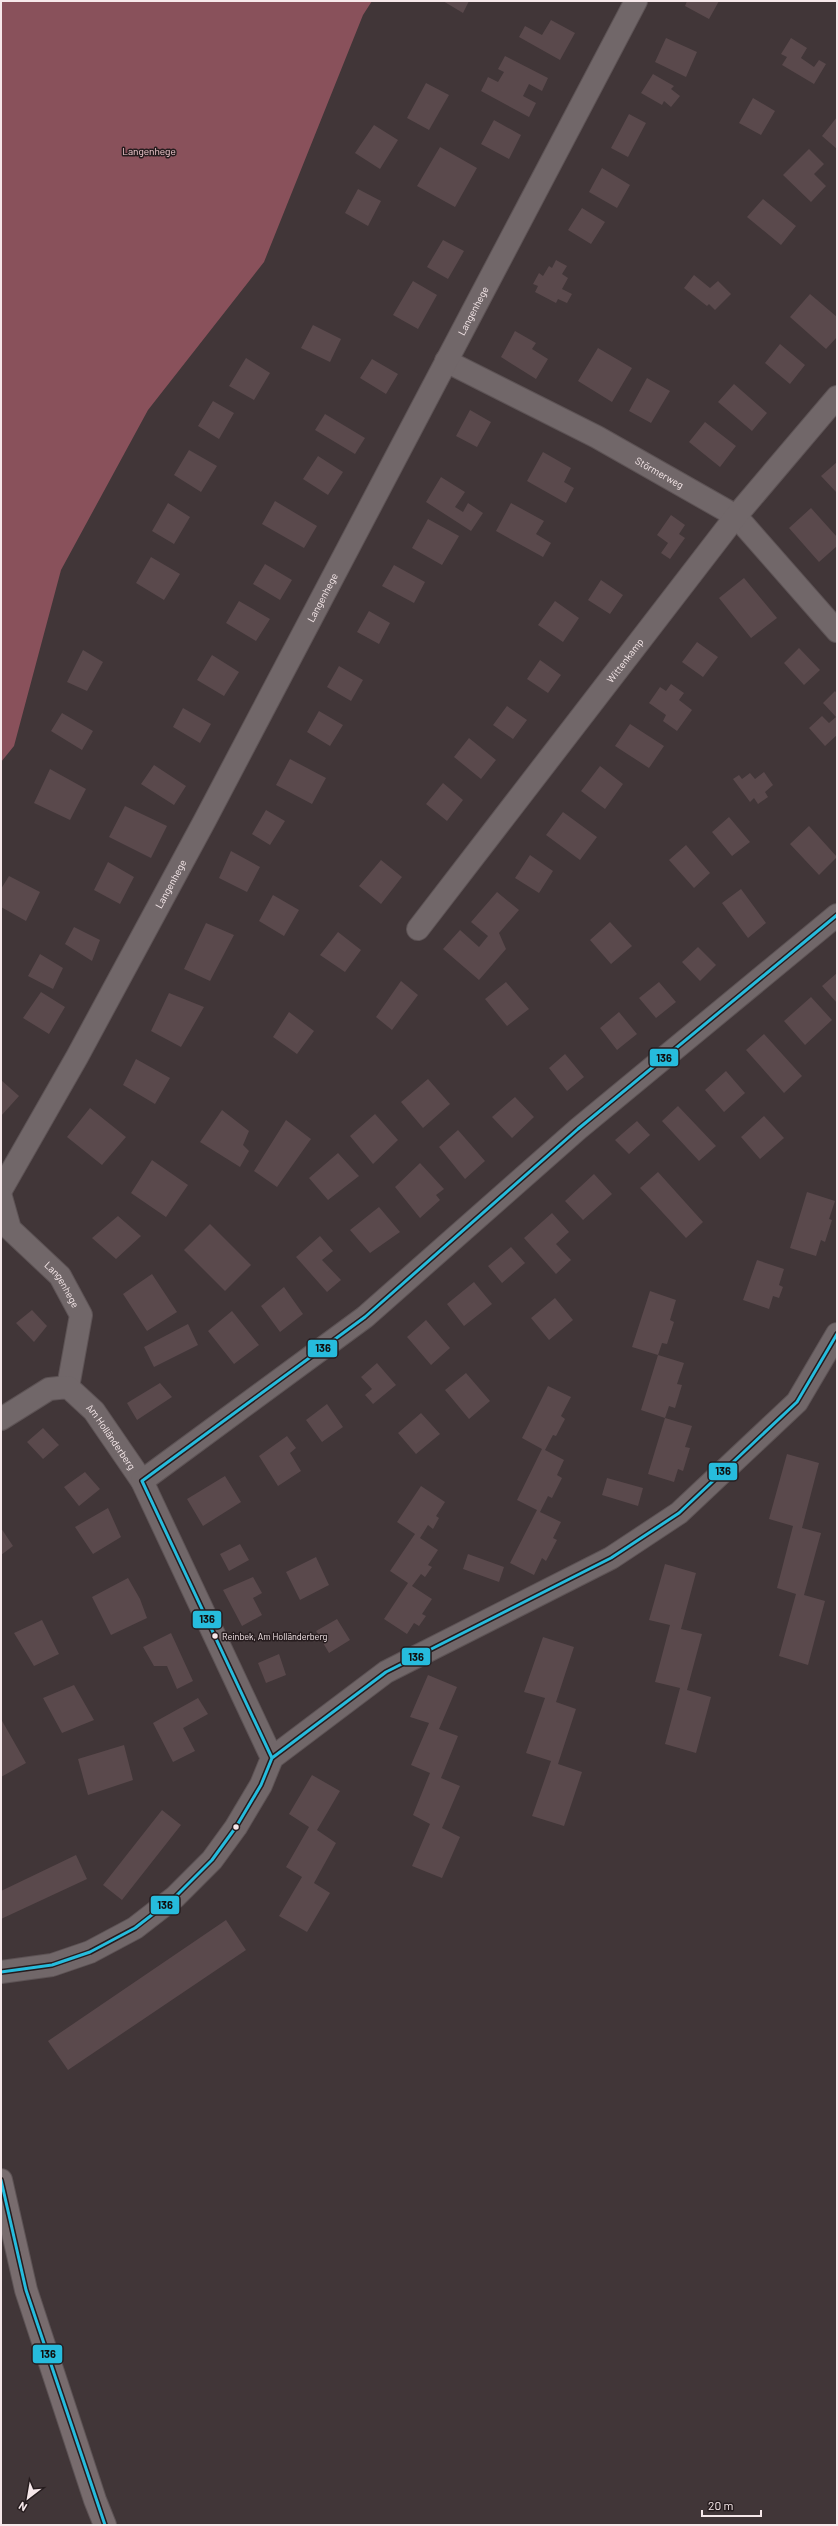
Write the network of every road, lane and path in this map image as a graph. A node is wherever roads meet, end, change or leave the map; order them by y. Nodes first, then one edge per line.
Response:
1 (636, 1) edge
2 (446, 361) junction
3 (837, 397) edge
4 (736, 516) junction
5 (837, 631) edge
6 (837, 915) edge
7 (418, 929) dead end
8 (1, 1190) edge
9 (1, 1197) edge
10 (837, 1334) edge
11 (68, 1387) junction
12 (1, 1419) edge
13 (142, 1481) junction
14 (272, 1758) junction
15 (1, 1972) edge
16 (1, 2180) edge
17 (105, 2525) edge

1 - 2 street, Langenhege
2 - 4 street, Störmerweg
2 - 8 street, Langenhege
3 - 4 street, Wittenkamp
4 - 5 street, Störmerweg
4 - 7 street, Wittenkamp
6 - 13 street
9 - 11 street, Langenhege
10 - 14 street
11 - 12 street
11 - 13 street, Am Holländerberg
13 - 14 street, Am Holländerberg
14 - 15 street
16 - 17 main road

